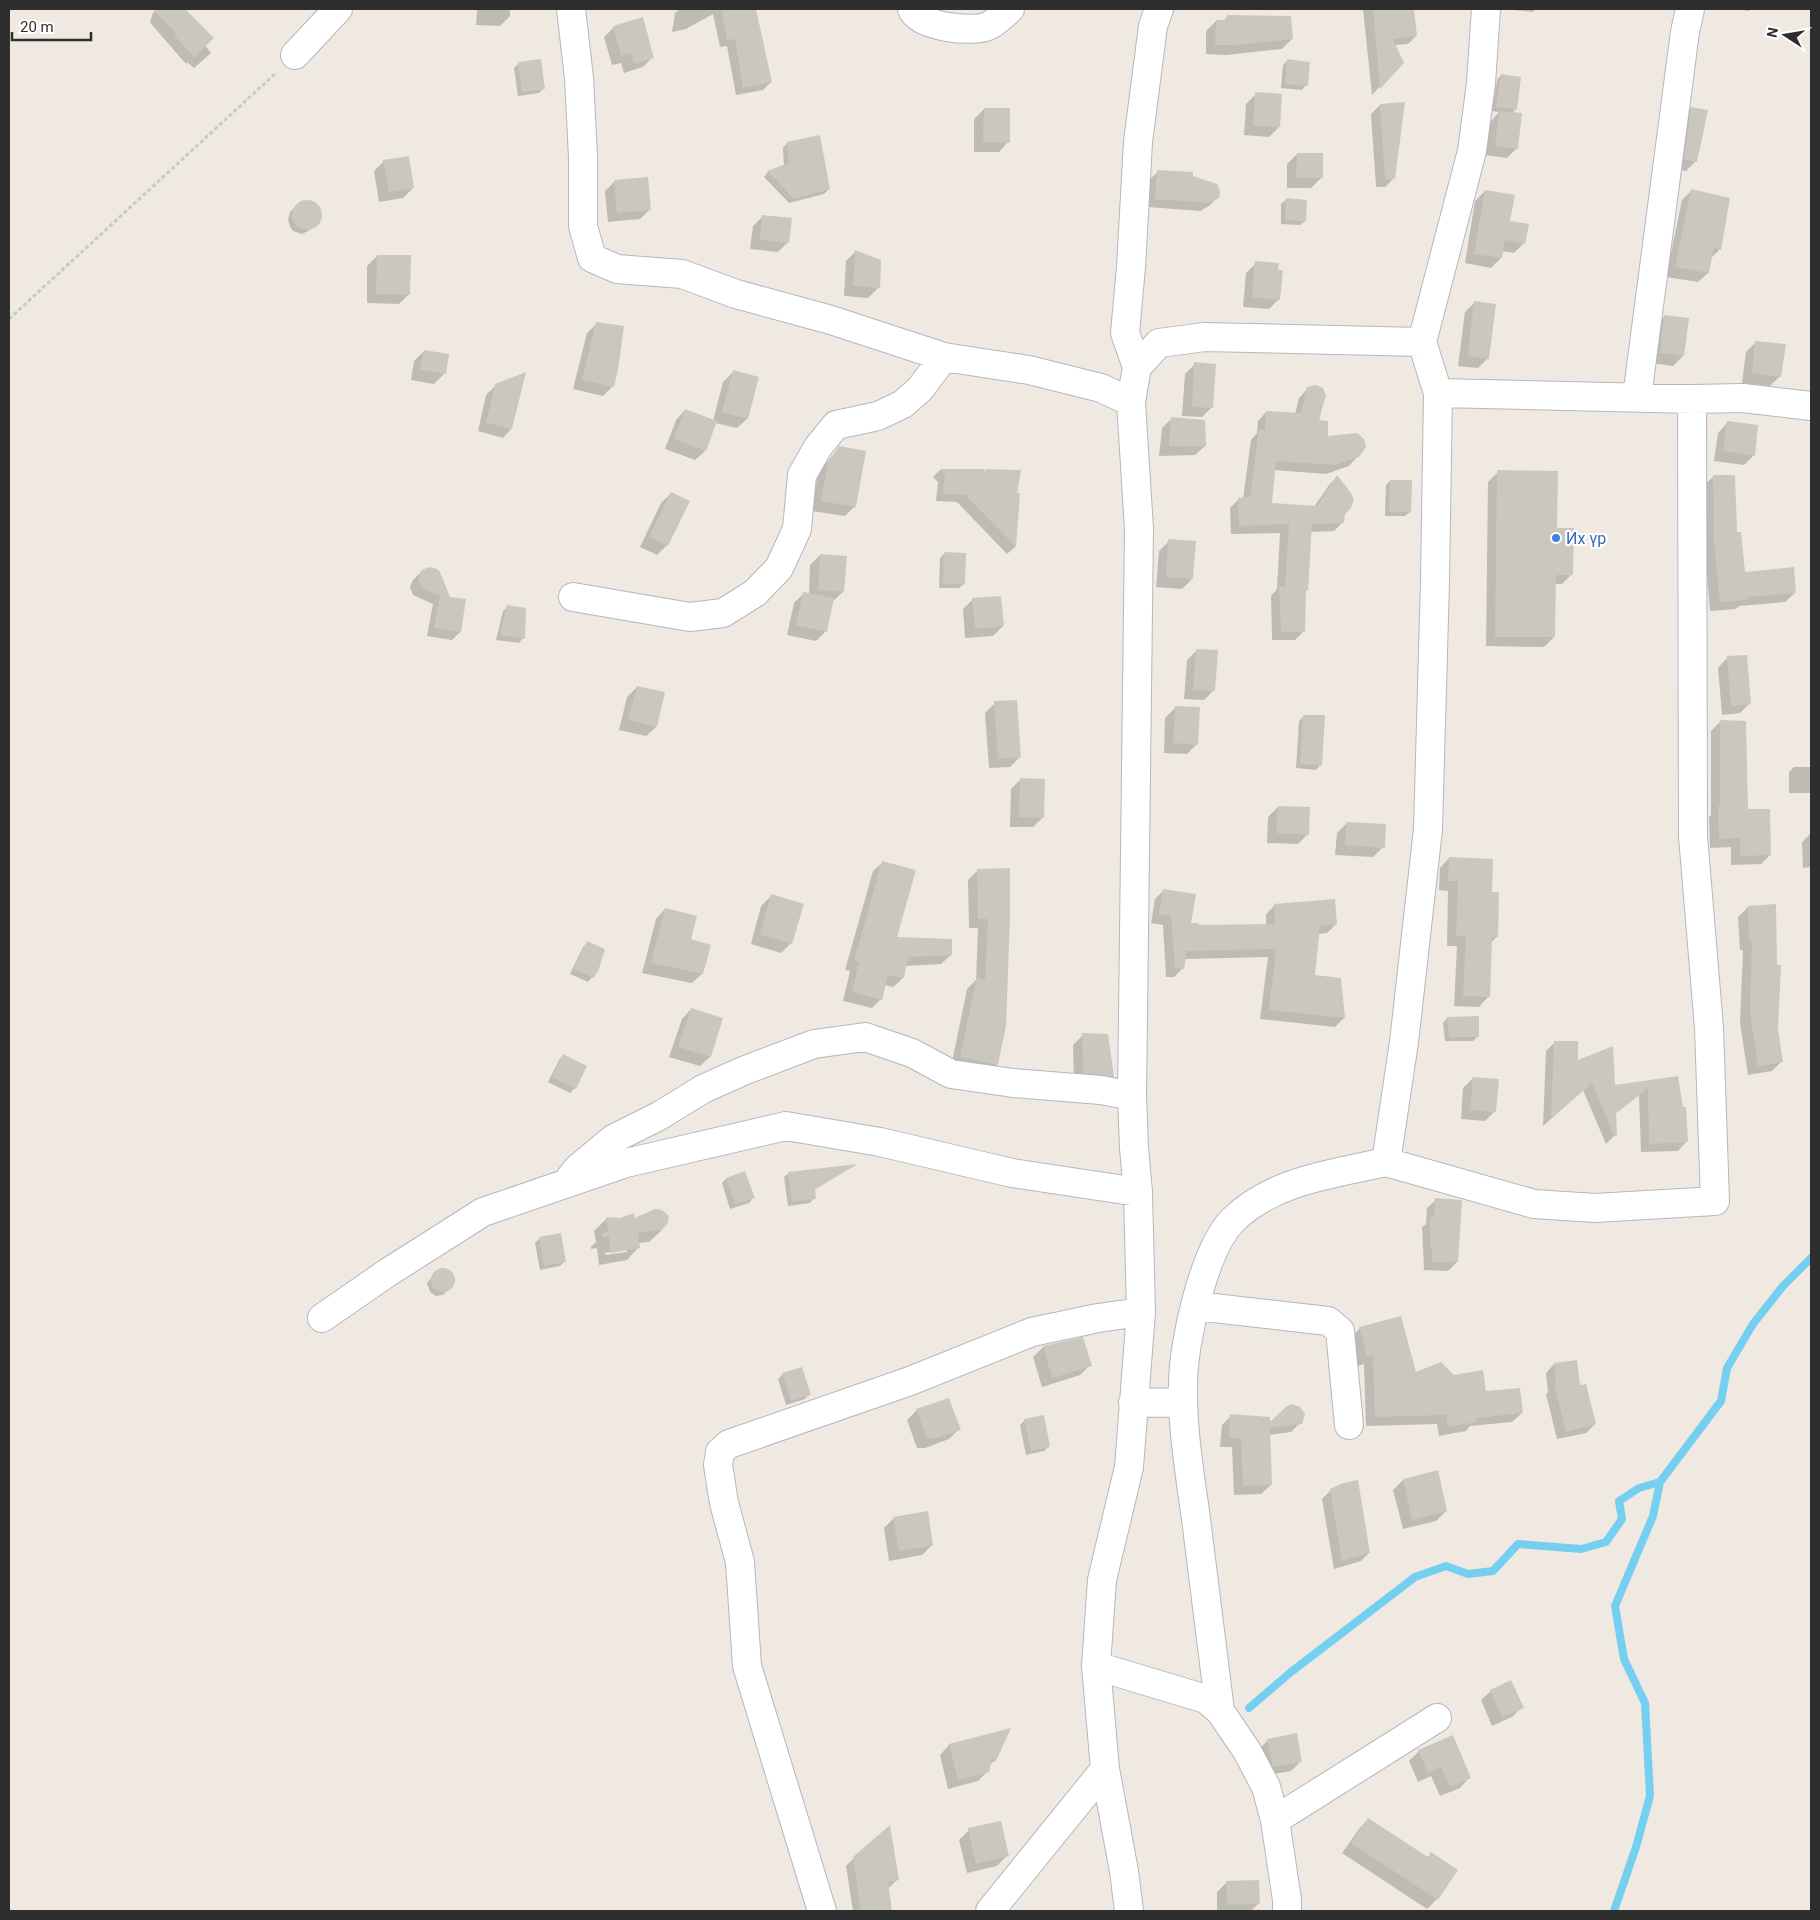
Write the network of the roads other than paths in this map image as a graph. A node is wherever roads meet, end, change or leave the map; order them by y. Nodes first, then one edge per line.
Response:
1 (338, 9) edge
2 (571, 9) edge
3 (912, 9) edge
4 (1010, 9) edge
5 (1159, 9) edge
6 (1486, 9) edge
7 (1690, 9) edge
8 (295, 55) road end
9 (1422, 342) junction
10 (944, 357) junction
11 (1137, 367) junction
12 (1438, 393) junction
13 (1636, 397) junction
14 (1692, 399) junction
15 (1131, 402) junction
16 (1811, 406) edge
17 (573, 596) dead end
18 (1132, 1096) junction
19 (1386, 1162) junction
20 (566, 1184) junction
21 (1138, 1192) junction
22 (1196, 1306) junction
23 (1141, 1312) junction
24 (322, 1318) dead end
25 (1183, 1402) junction
26 (1133, 1403) junction
27 (1350, 1425) dead end
28 (1096, 1666) junction
29 (1220, 1711) junction
30 (1437, 1718) dead end
31 (1105, 1769) junction
32 (1275, 1820) junction
33 (822, 1911) edge
34 (990, 1911) edge
35 (1129, 1911) edge
36 (1287, 1911) edge

1 - 8 street
2 - 10 street
3 - 4 street
5 - 11 street
6 - 9 street
7 - 13 street
9 - 11 street
9 - 12 street
10 - 15 street
10 - 17 street
11 - 15 street
12 - 13 street
12 - 19 street
13 - 14 street
14 - 16 street
14 - 19 street
15 - 18 street
18 - 20 street
18 - 21 street
19 - 22 street
20 - 21 street
20 - 24 street
21 - 23 street
22 - 25 street
22 - 27 street
23 - 26 street
23 - 33 street
25 - 26 street
25 - 29 street
26 - 28 street
28 - 29 street
28 - 31 street
29 - 32 street
30 - 32 street
31 - 34 street
31 - 35 street
32 - 36 street

